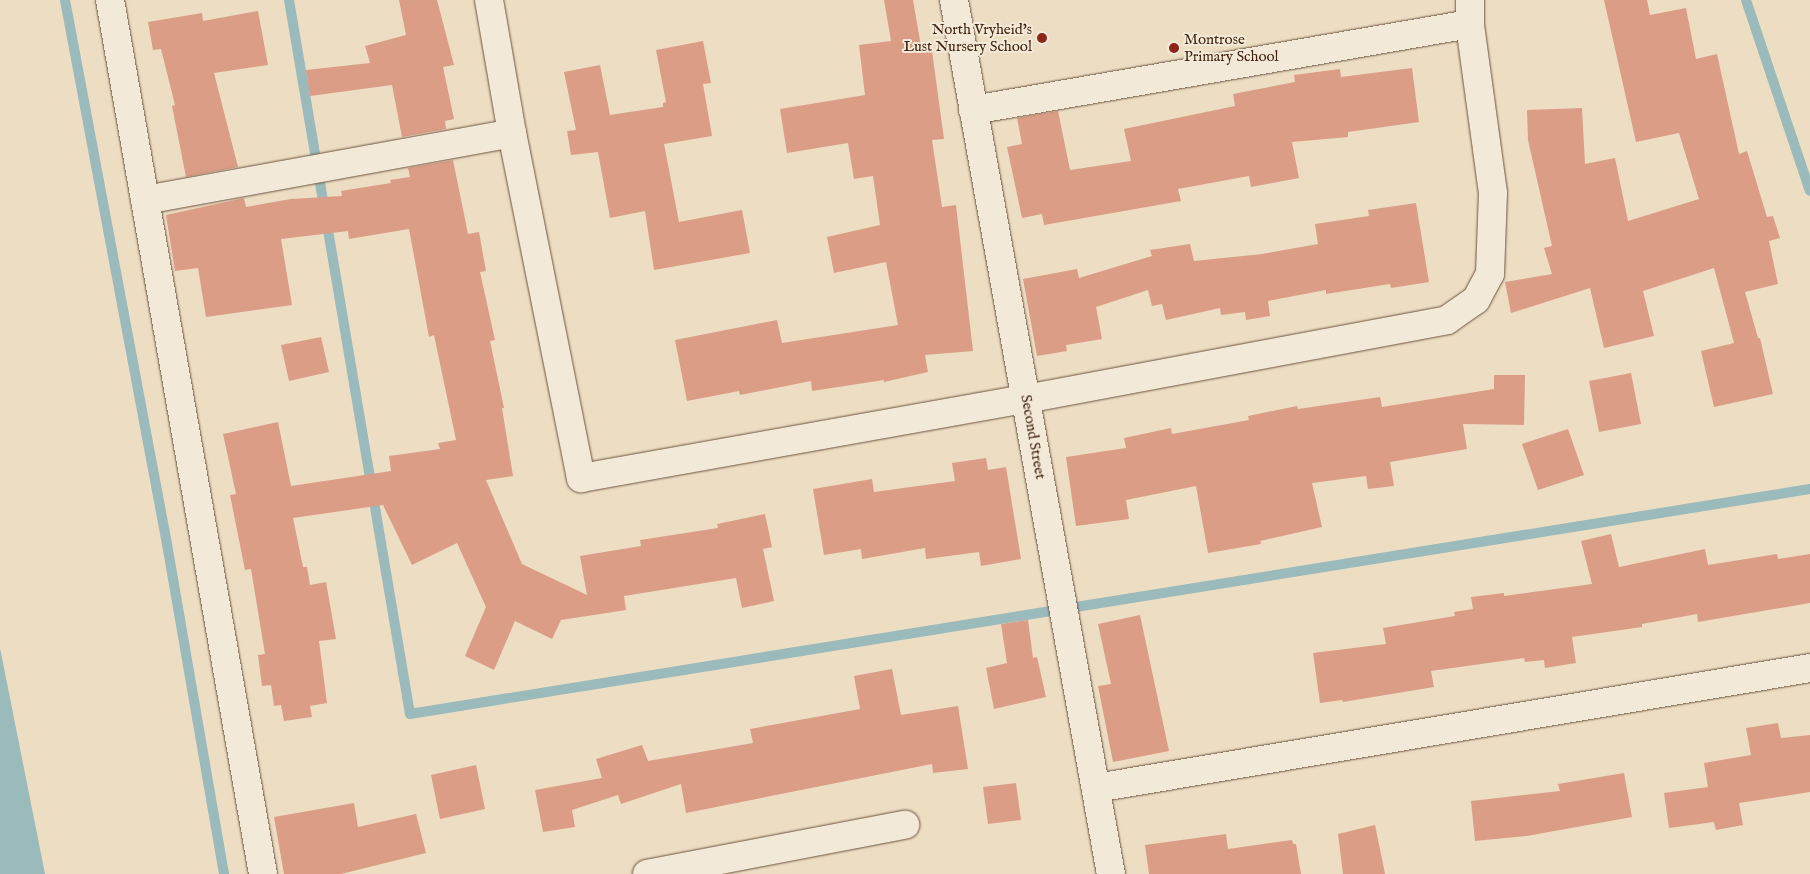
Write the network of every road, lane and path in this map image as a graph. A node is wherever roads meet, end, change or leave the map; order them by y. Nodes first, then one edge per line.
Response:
1 (110, 0) edge
2 (489, 0) edge
3 (954, 0) edge
4 (1470, 12) edge
5 (974, 110) junction
6 (512, 133) junction
7 (145, 200) junction
8 (1026, 399) junction
9 (1810, 668) edge
10 (1096, 788) junction
11 (905, 825) dead end
12 (264, 874) edge
13 (647, 874) edge
14 (1111, 874) edge

1 - 7 street
2 - 6 street
3 - 5 street, Second Street
4 - 5 street
4 - 8 street
5 - 8 street, Second Street
6 - 7 street
6 - 8 street
7 - 12 street
8 - 10 street, Second Street
9 - 10 street
10 - 14 street, Second Street
11 - 13 street

